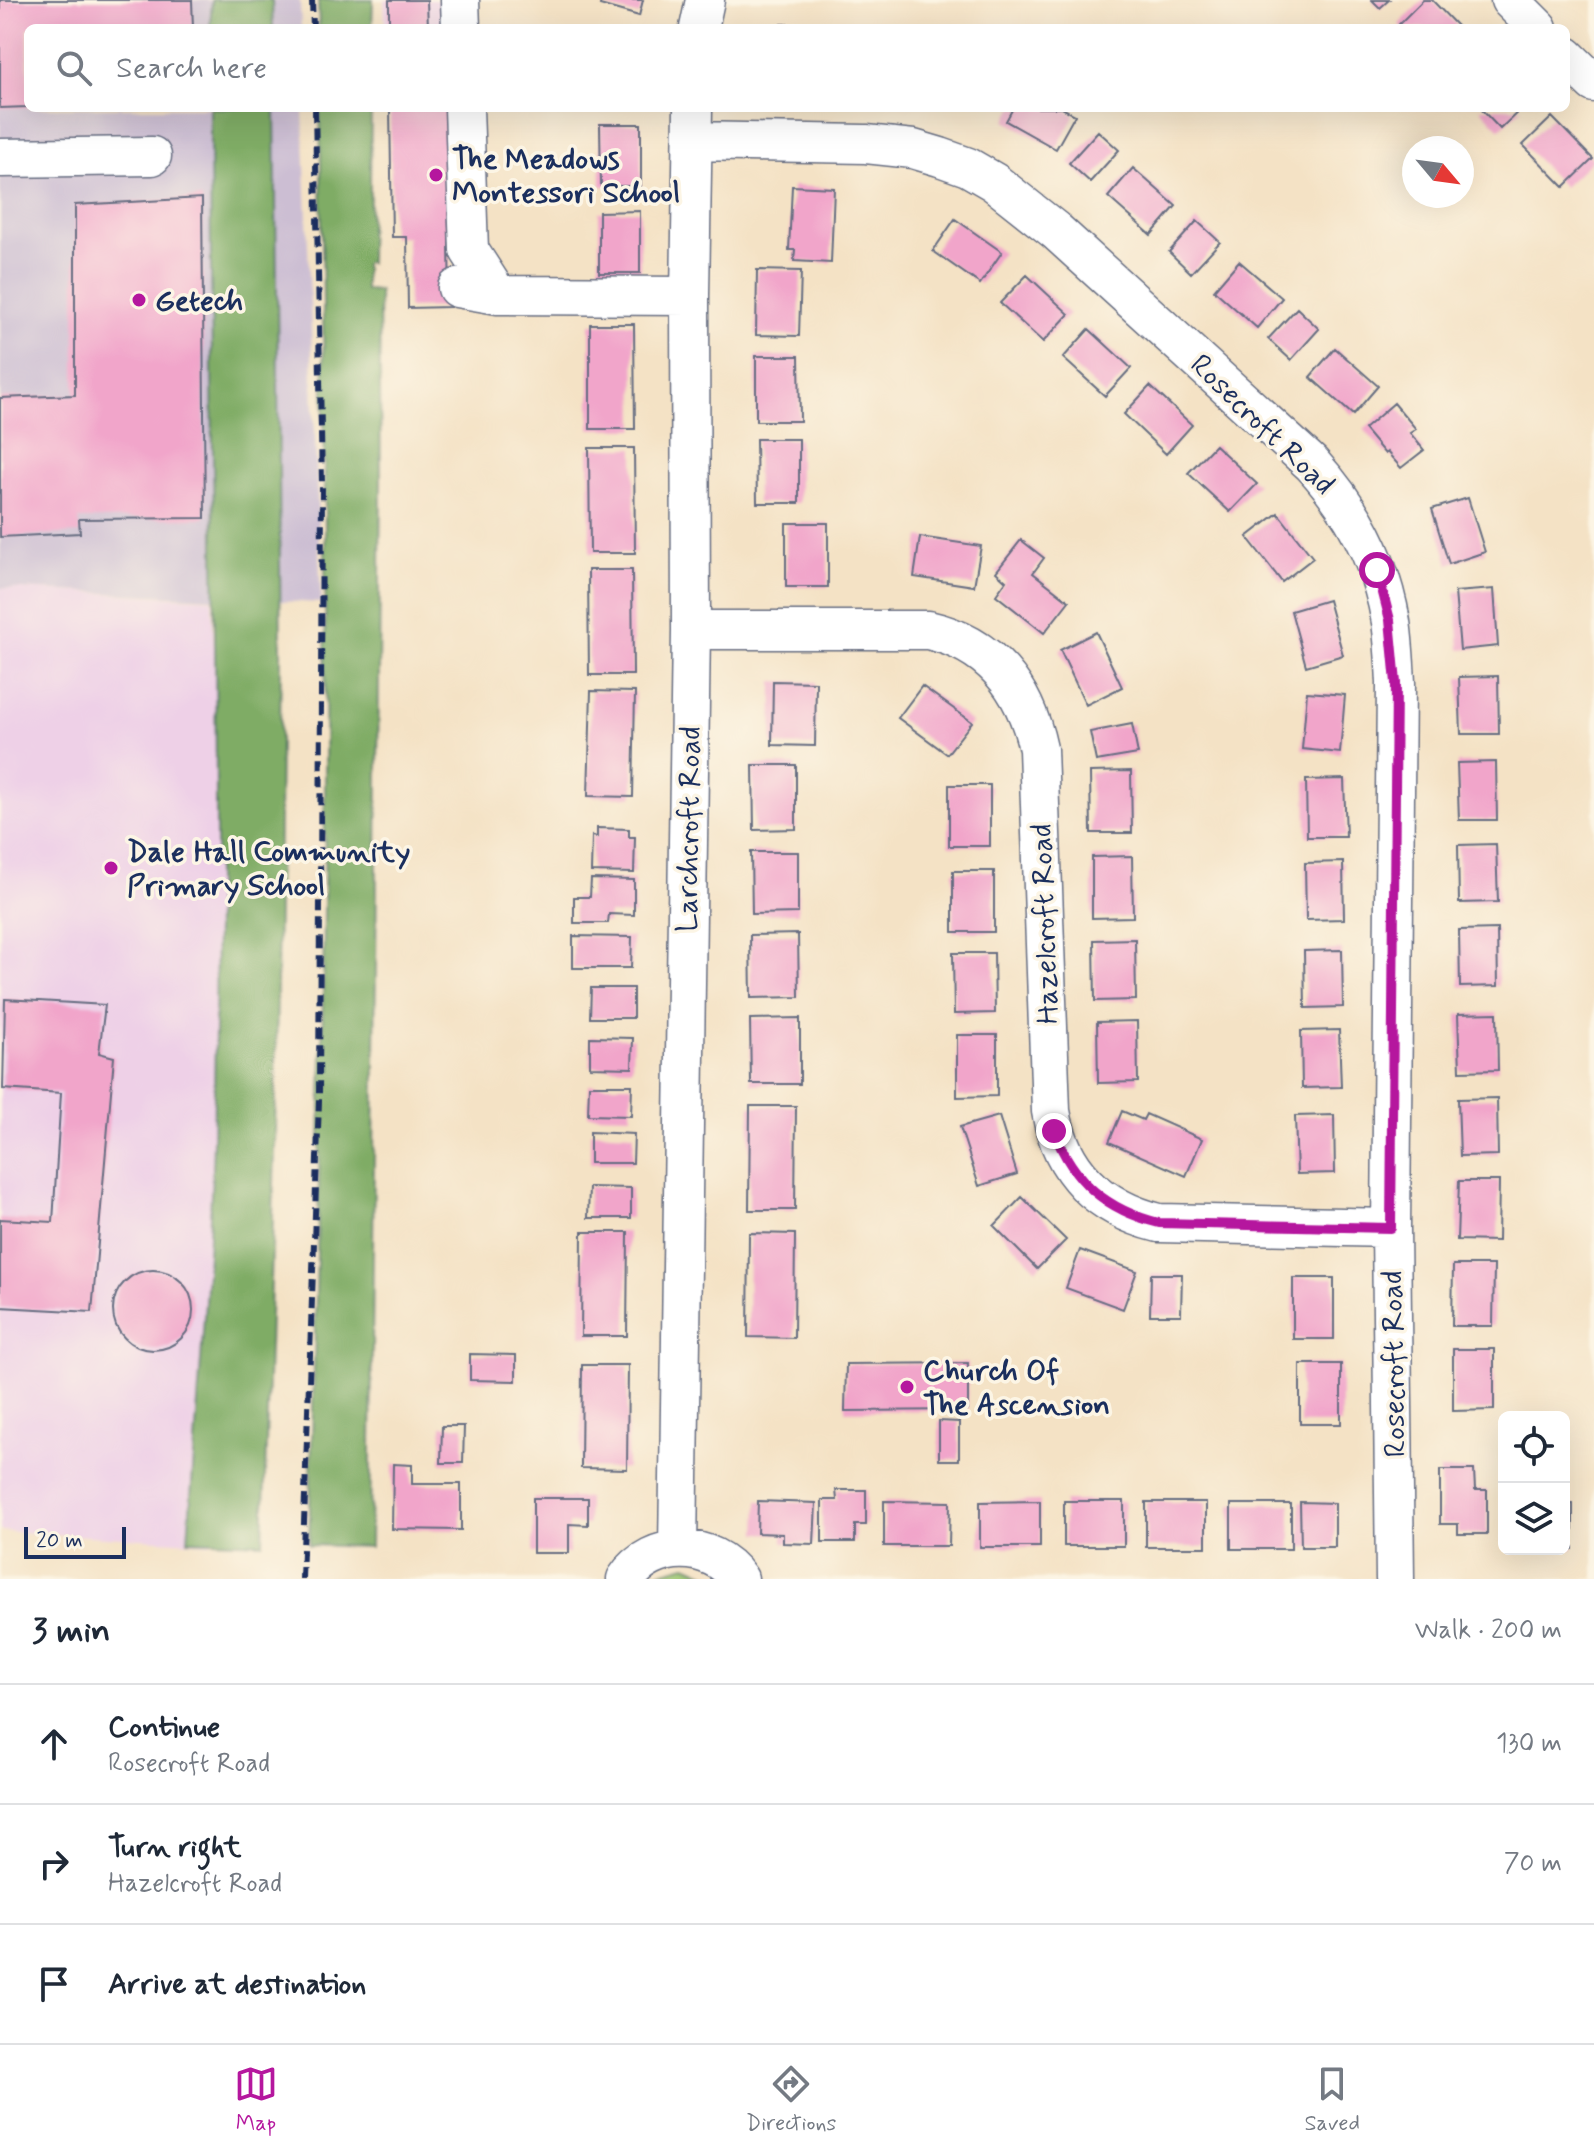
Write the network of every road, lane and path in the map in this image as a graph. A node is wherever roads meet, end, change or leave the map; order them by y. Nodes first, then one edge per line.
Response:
1 (460, 0) edge
2 (705, 0) edge
3 (1510, 0) edge
4 (461, 24) edge
5 (700, 24) edge
6 (1534, 24) edge
7 (1570, 60) edge
8 (1594, 83) edge
9 (464, 112) edge
10 (693, 124) edge
11 (152, 156) dead end
12 (0, 158) edge
13 (457, 288) dead end
14 (498, 295) junction
15 (690, 296) junction
16 (691, 630) junction
17 (1391, 1228) junction
18 (678, 1549) junction
19 (626, 1579) edge
20 (739, 1579) edge
21 (1395, 1579) edge

1 - 4 street
2 - 5 street
3 - 6 street
7 - 8 street
9 - 14 street
10 - 15 street, Larchcroft Road
10 - 17 street, Rosecroft Road
11 - 12 street
13 - 14 street
14 - 15 street
15 - 16 street, Larchcroft Road
16 - 17 street, Hazelcroft Road
16 - 18 street, Larchcroft Road
17 - 21 street, Rosecroft Road
18 - 19 street
18 - 20 street

